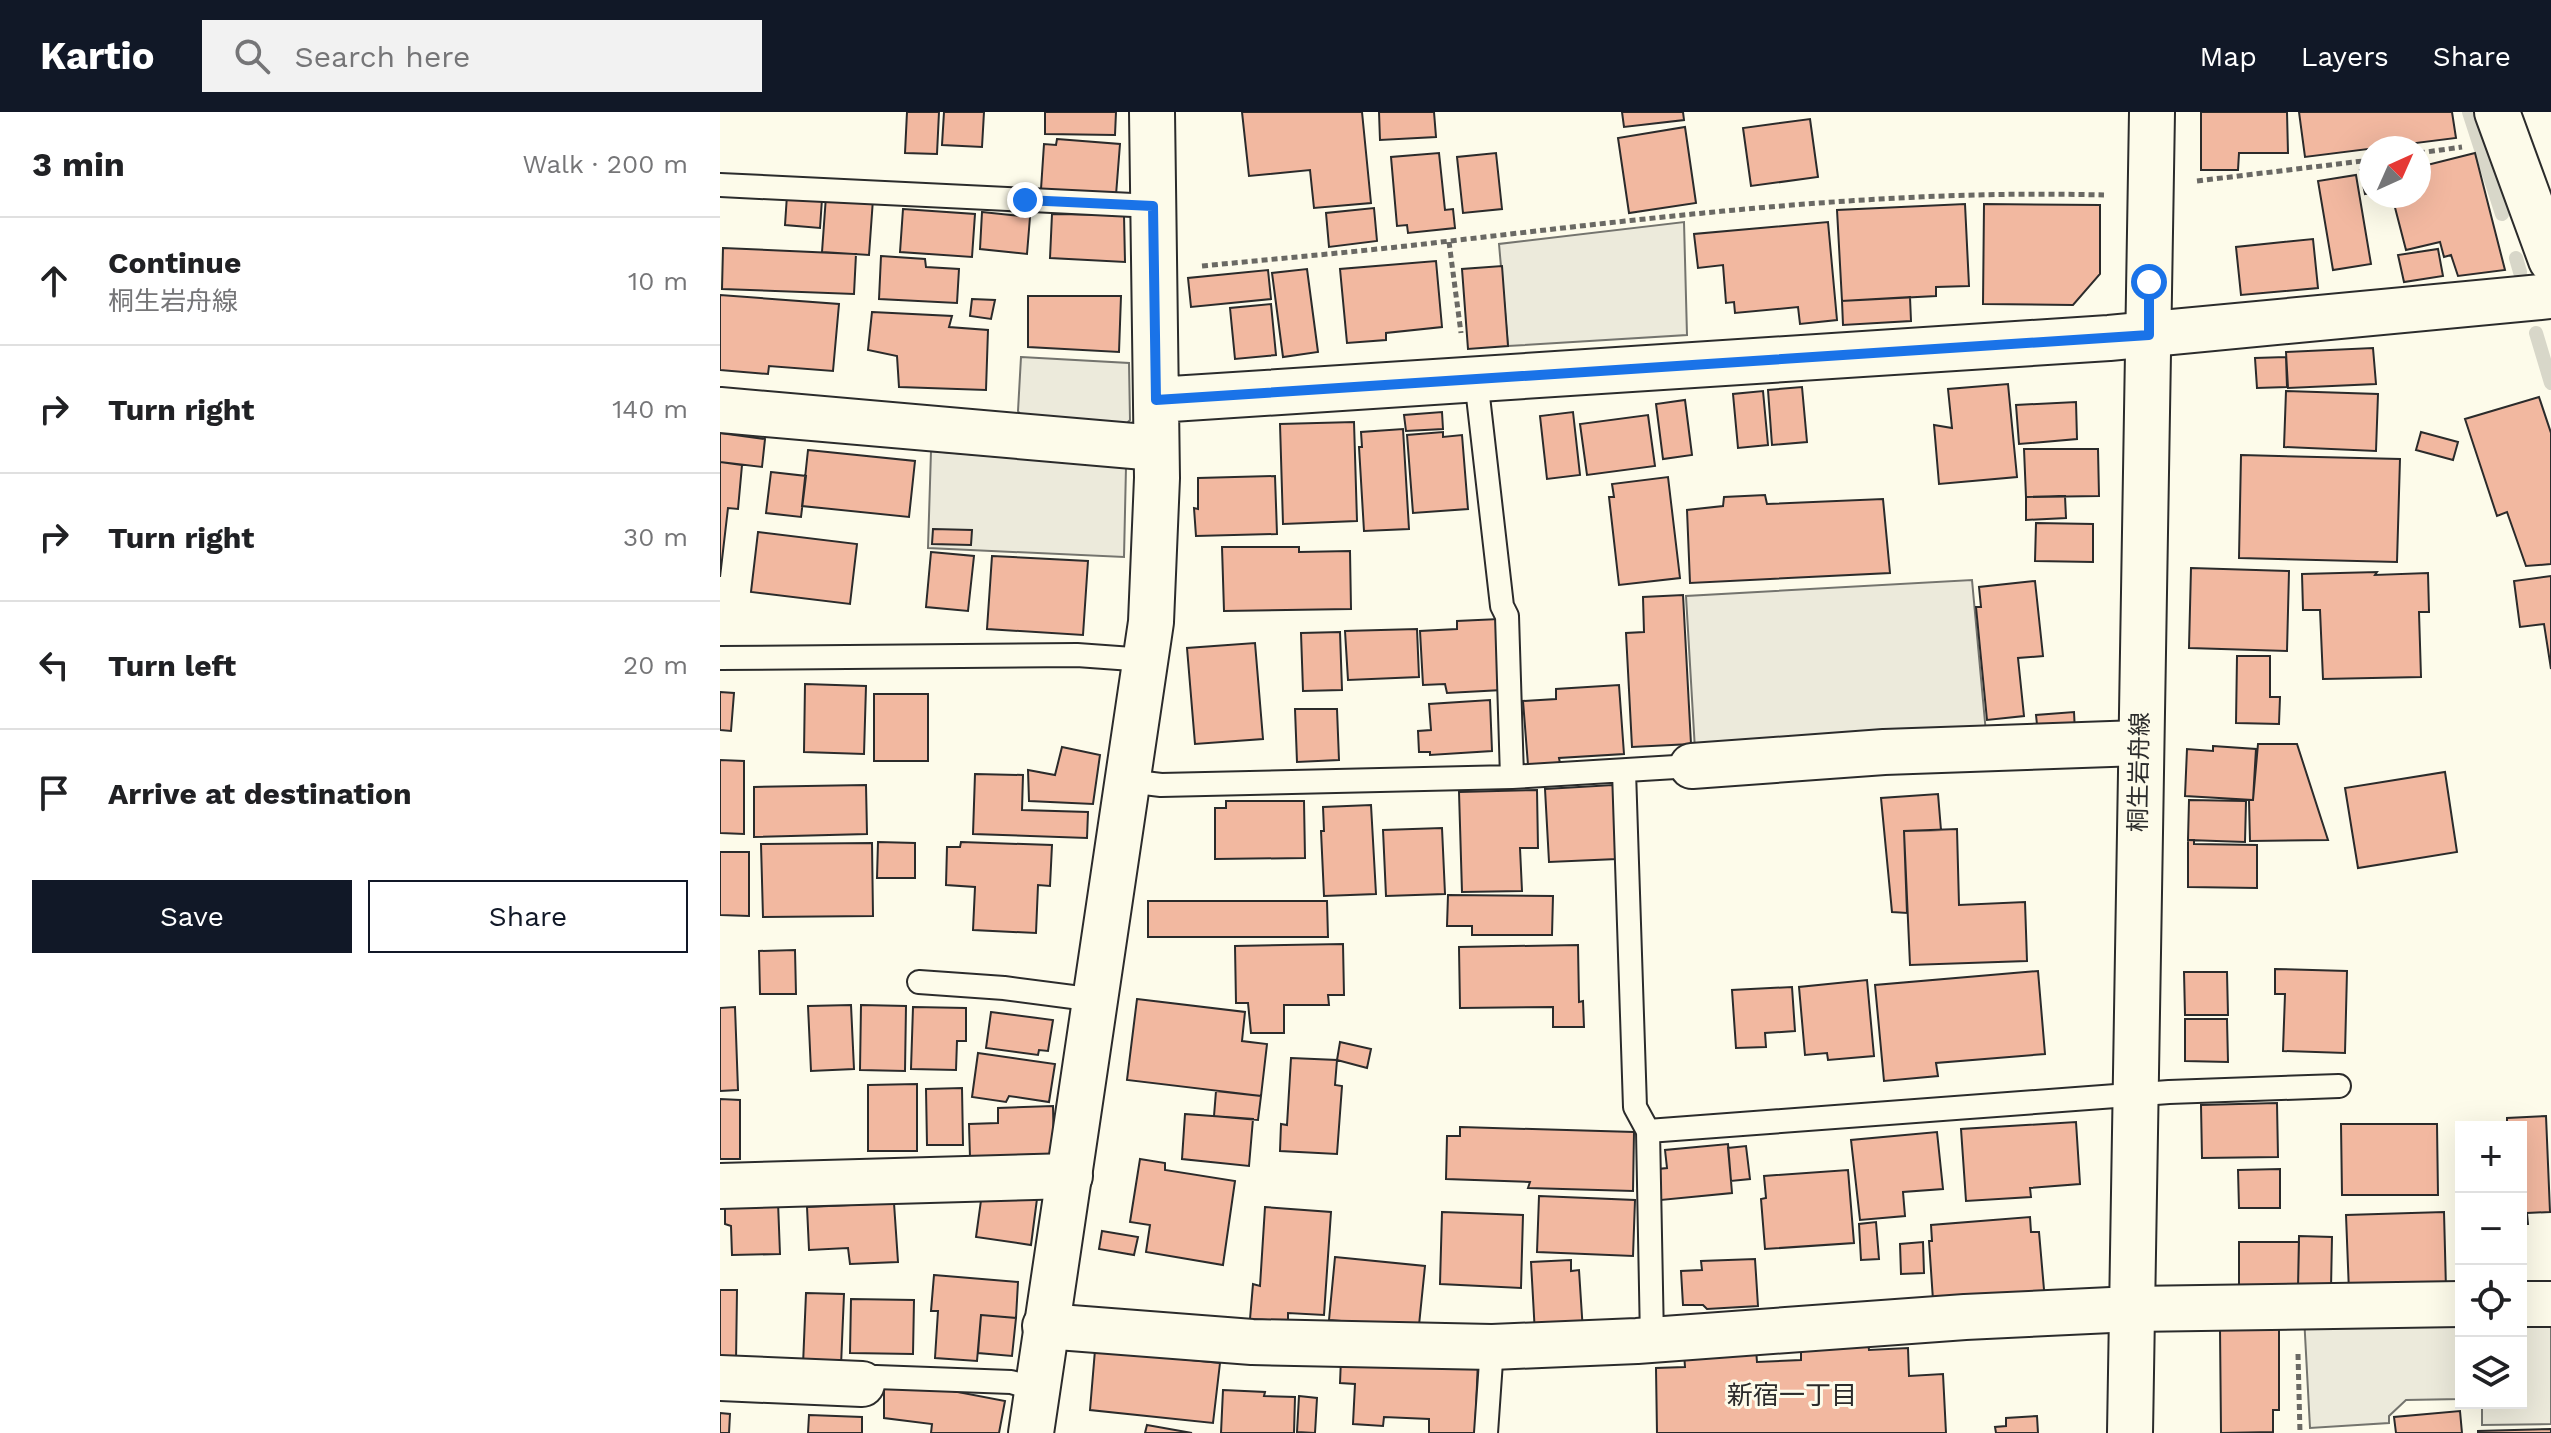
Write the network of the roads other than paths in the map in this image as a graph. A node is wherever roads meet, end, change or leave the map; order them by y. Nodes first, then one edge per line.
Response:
1 (1152, 112) edge
2 (2152, 112) edge
3 (2484, 129) edge
4 (720, 185) edge
5 (1153, 206) junction
6 (2551, 260) edge
7 (2551, 296) edge
8 (2149, 335) junction
9 (1476, 379) junction
10 (1156, 400) junction
11 (720, 410) edge
12 (1156, 448) junction
13 (720, 658) edge
14 (1146, 660) junction
15 (2139, 743) junction
16 (1692, 766) joint
17 (1624, 771) junction
18 (1512, 777) junction
19 (1128, 781) junction
20 (919, 982) dead end
21 (1096, 1000) junction
22 (2339, 1086) dead end
23 (2135, 1096) junction
24 (1648, 1131) junction
25 (1070, 1176) junction
26 (720, 1186) edge
27 (2455, 1304) edge
28 (2527, 1304) edge
29 (2551, 1304) edge
30 (2132, 1309) junction
31 (1045, 1326) junction
32 (1652, 1340) junction
33 (1492, 1347) junction
34 (720, 1378) edge
35 (862, 1384) joint
36 (1039, 1390) junction
37 (1031, 1433) edge
38 (1486, 1433) edge
39 (2130, 1433) edge

1 - 5 street
2 - 8 street, 桐生岩舟線
3 - 6 street
4 - 5 lane
5 - 10 street
7 - 8 street
8 - 9 street
8 - 15 street, 桐生岩舟線
9 - 10 street
9 - 18 lane
10 - 12 street
11 - 12 street
12 - 14 street
13 - 14 lane
14 - 19 street
15 - 16 street
15 - 23 street, 桐生岩舟線
16 - 17 lane
17 - 18 lane
17 - 24 lane
18 - 19 lane
19 - 21 street
20 - 21 lane
21 - 25 street
22 - 23 lane
23 - 24 lane
23 - 30 street, 桐生岩舟線
24 - 32 lane
25 - 26 street
25 - 31 street
27 - 30 street
28 - 29 street
30 - 32 street
30 - 39 street, 桐生岩舟線
31 - 33 street
31 - 36 street
32 - 33 street
33 - 38 lane
34 - 35 street
35 - 36 lane
36 - 37 street

